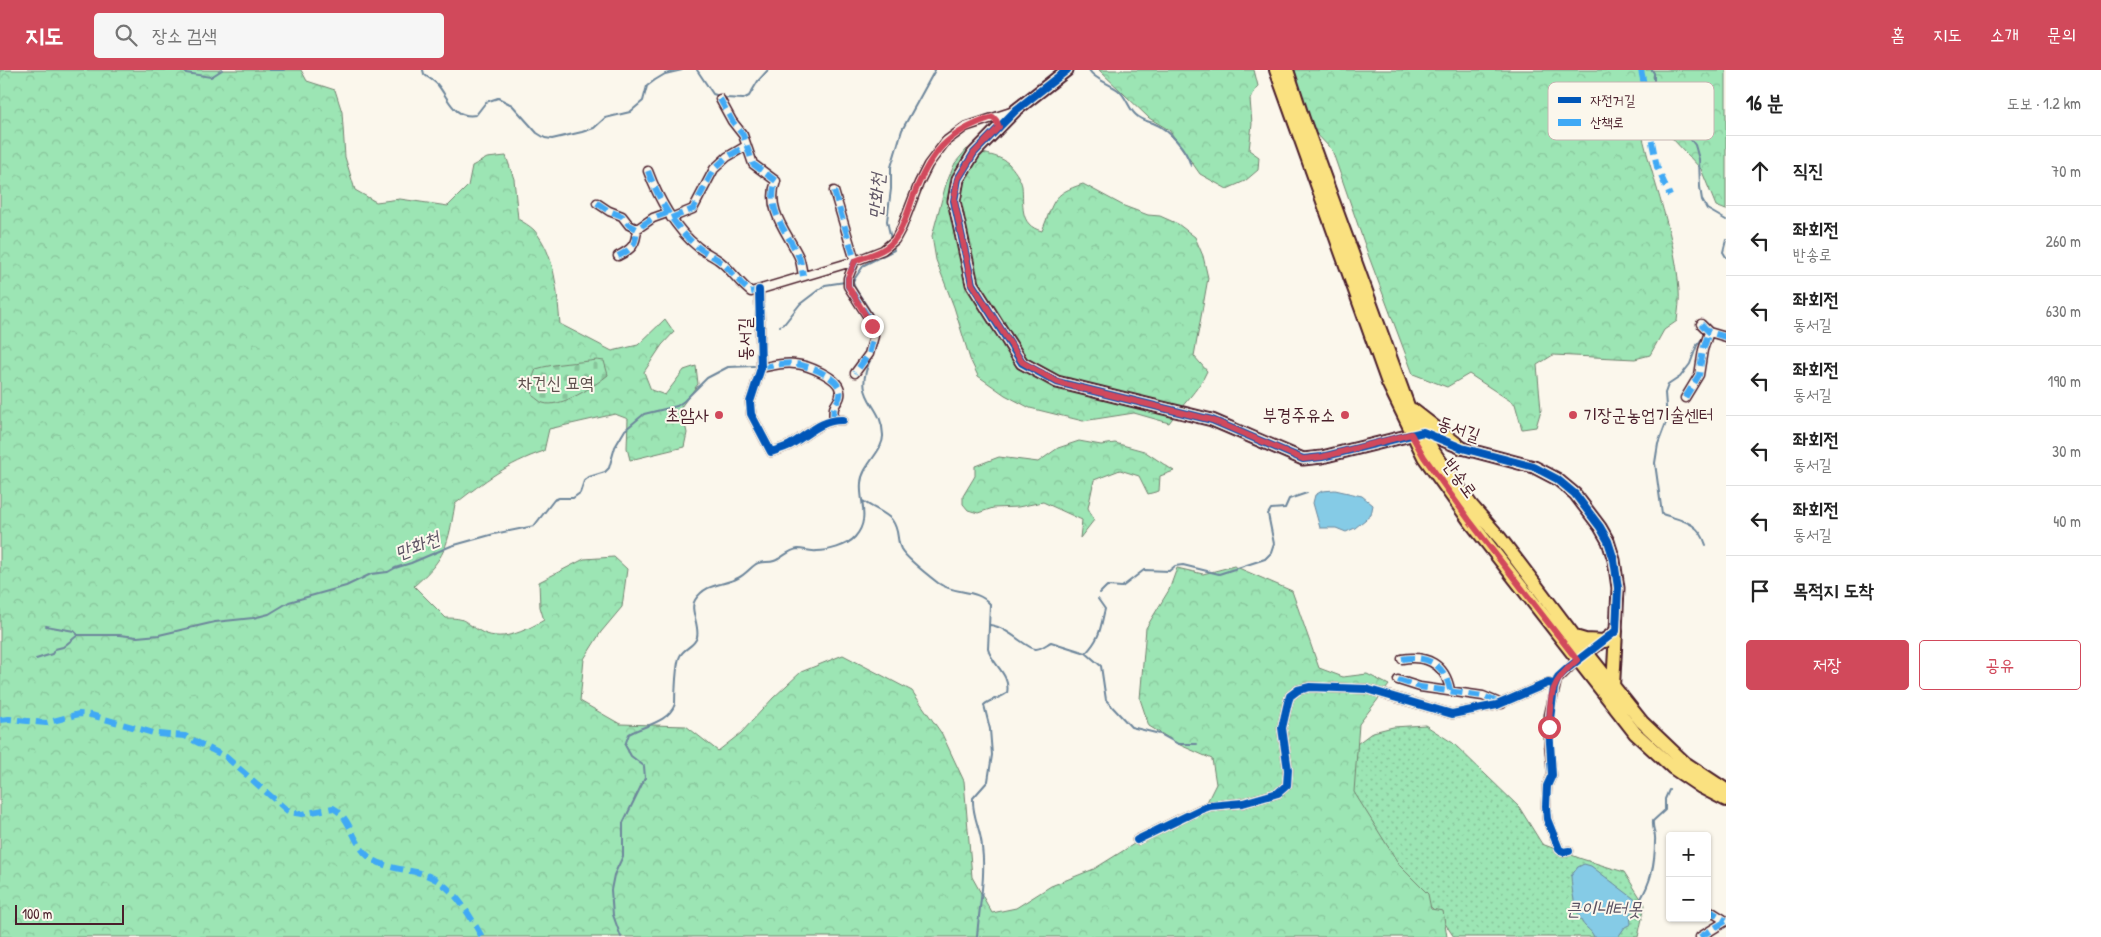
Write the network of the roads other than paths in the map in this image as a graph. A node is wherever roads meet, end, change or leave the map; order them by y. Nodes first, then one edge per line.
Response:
1 (1067, 70) edge
2 (1276, 70) edge
3 (1287, 70) edge
4 (720, 99) dead end
5 (996, 122) junction
6 (746, 146) junction
7 (648, 171) dead end
8 (834, 191) dead end
9 (597, 202) dead end
10 (669, 215) junction
11 (637, 229) junction
12 (618, 256) dead end
13 (855, 261) junction
14 (803, 276) junction
15 (759, 290) junction
16 (1702, 324) dead end
17 (1707, 336) junction
18 (1726, 336) edge
19 (761, 368) junction
20 (855, 373) dead end
21 (1685, 398) dead end
22 (1408, 406) junction
23 (833, 420) junction
24 (843, 420) dead end
25 (1417, 433) junction
26 (1462, 448) junction
27 (1440, 461) junction
28 (1616, 631) junction
29 (1575, 638) junction
30 (1605, 641) junction
31 (1582, 657) junction
32 (1402, 659) dead end
33 (1398, 680) dead end
34 (1555, 684) junction
35 (1613, 686) junction
36 (1600, 688) junction
37 (1450, 690) junction
38 (1624, 700) junction
39 (1502, 704) junction
40 (1726, 790) edge
41 (1726, 800) edge
42 (1136, 840) dead end
43 (1569, 851) dead end
44 (1711, 912) edge
45 (1726, 921) edge
46 (1700, 937) edge

1 - 5 street, 동서길
2 - 25 main road, 반송로
3 - 22 main road, 반송로
4 - 6 street
5 - 13 street, 동서길
5 - 25 street, 동서길
6 - 10 street
6 - 14 street
7 - 10 street
8 - 13 street
9 - 11 street
10 - 11 street
10 - 15 street, 동서길
11 - 12 street
13 - 14 street, 동서길
13 - 20 street
14 - 15 street, 동서길
15 - 19 street, 동서길
16 - 17 street
17 - 18 street
17 - 21 street
19 - 23 street, 동서길
19 - 23 street, 동서길
22 - 25 main road, 반송로
22 - 26 main road
23 - 24 street, 동서길
25 - 26 street, 동서길
25 - 27 main road, 반송로
25 - 31 main road, 반송로
26 - 27 main road
26 - 28 street, 동서길
27 - 29 main road, 반송로
28 - 30 street
28 - 35 main road
29 - 30 main road
29 - 31 main road, 반송로
30 - 31 street
31 - 34 street
31 - 35 main road, 반송로
31 - 36 main road, 반송로
32 - 37 street
33 - 37 street
34 - 39 street
34 - 43 street
35 - 38 main road, 반송로
36 - 38 main road
36 - 41 main road, 반송로
37 - 39 street
38 - 40 main road, 반송로
39 - 42 street
44 - 45 street
45 - 46 street

